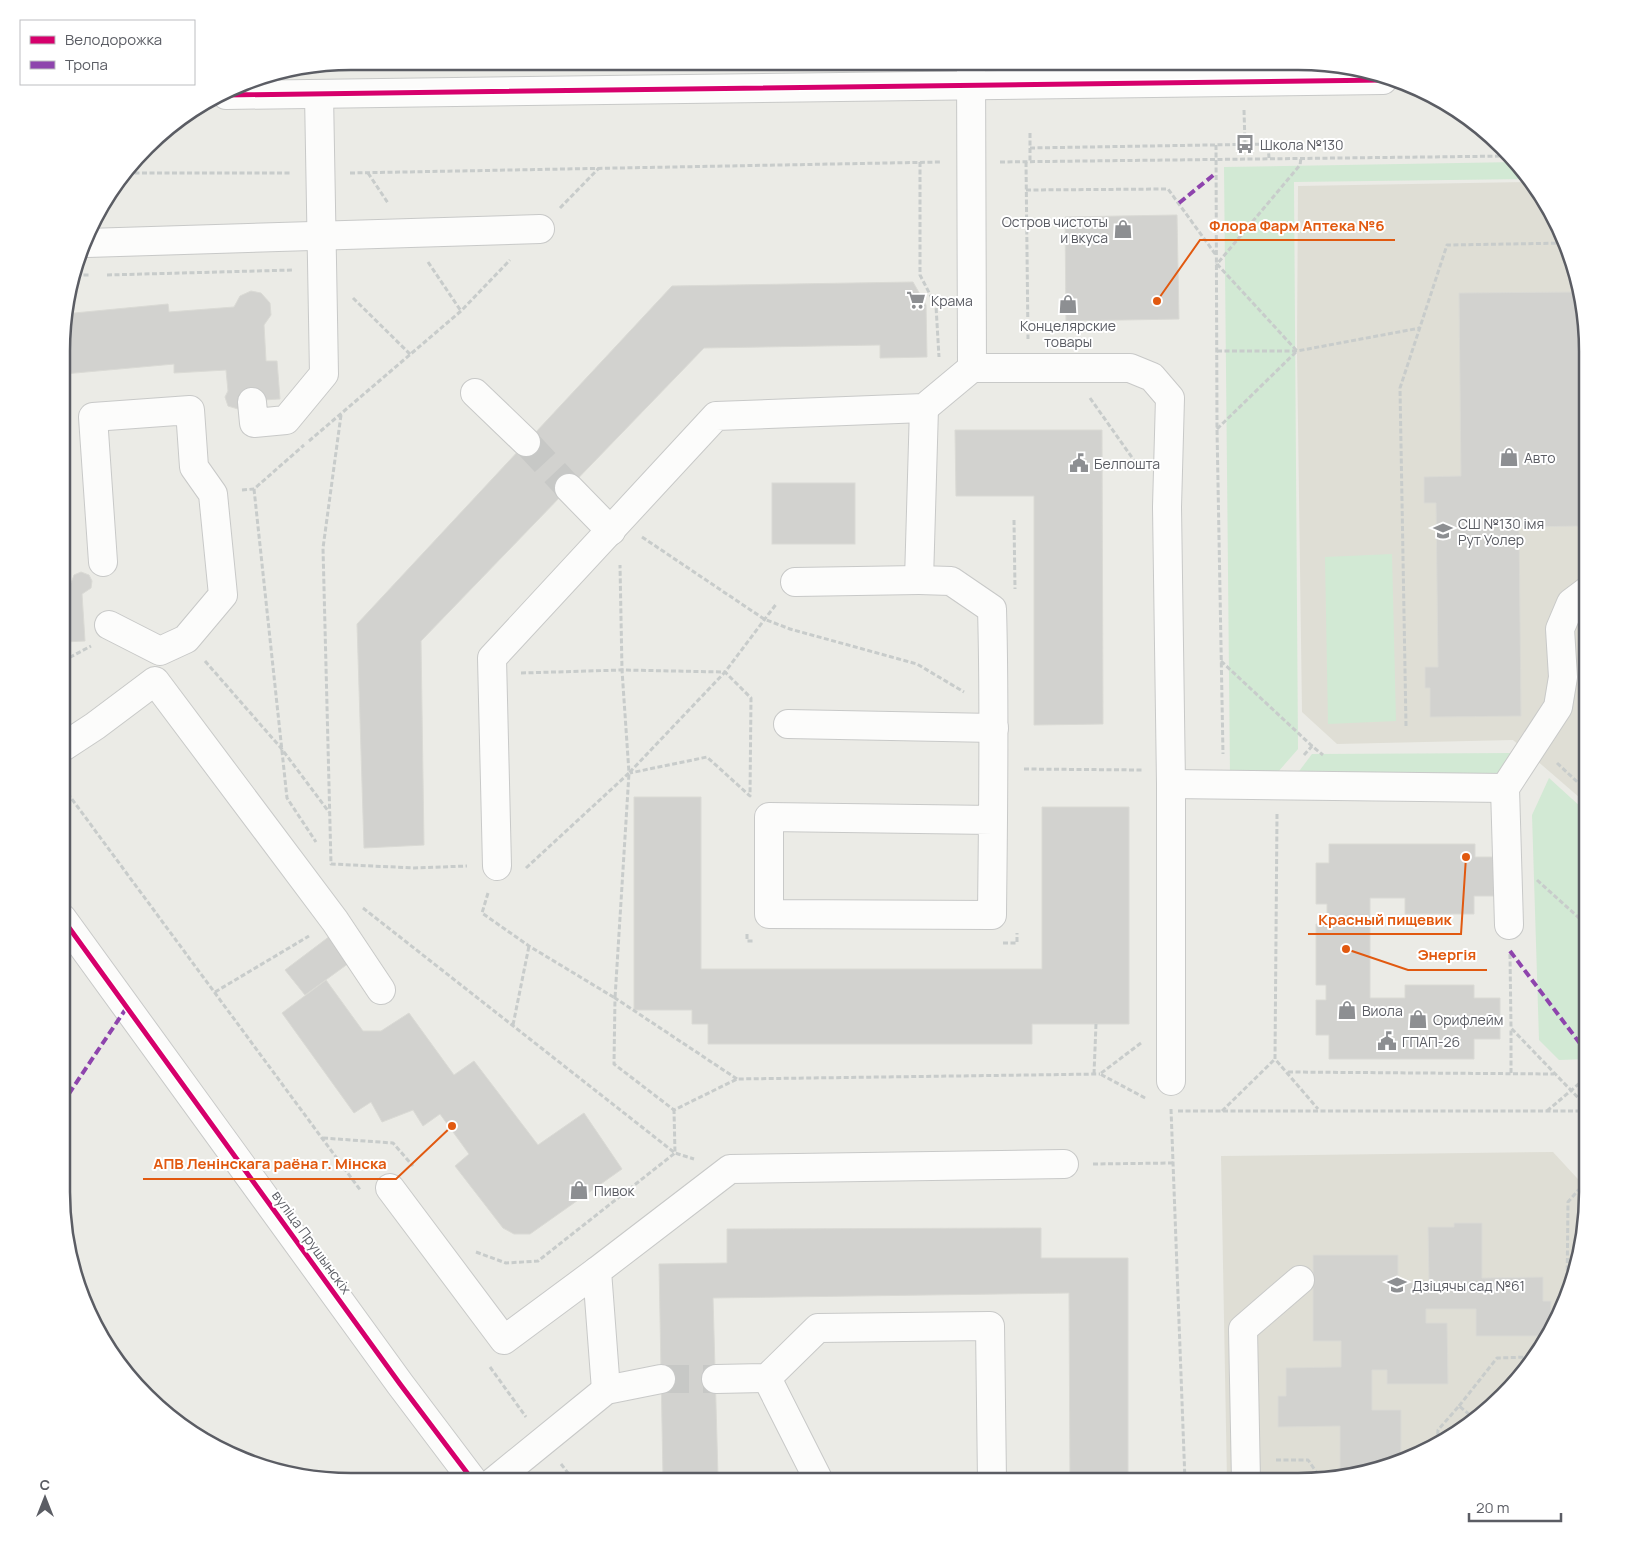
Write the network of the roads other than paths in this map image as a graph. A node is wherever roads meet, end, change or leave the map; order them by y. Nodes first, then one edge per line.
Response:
1 (970, 74) edge
2 (1370, 80) edge
3 (319, 94) junction
4 (235, 95) edge
5 (540, 229) road end
6 (323, 235) junction
7 (91, 243) edge
8 (972, 368) junction
9 (475, 393) dead end
10 (252, 402) dead end
11 (924, 408) junction
12 (526, 442) tunnel mouth
13 (568, 488) tunnel mouth
14 (615, 526) junction
15 (103, 562) dead end
16 (919, 580) junction
17 (795, 582) road end
18 (1579, 598) edge
19 (109, 625) dead end
20 (160, 651) junction
21 (155, 681) junction
22 (994, 719) junction
23 (788, 724) dead end
24 (70, 742) edge
25 (1171, 784) junction
26 (1505, 788) junction
27 (993, 820) junction
28 (497, 866) road end
29 (1509, 925) road end
30 (70, 929) edge
31 (381, 990) dead end
32 (1171, 1081) road end
33 (1064, 1164) road end
34 (378, 1192) road end
35 (597, 1271) junction
36 (1300, 1280) dead end
37 (767, 1378) junction
38 (661, 1379) tunnel mouth
39 (716, 1379) tunnel mouth
40 (606, 1390) junction
41 (1246, 1470) edge
42 (467, 1473) edge
43 (504, 1473) edge
44 (814, 1473) edge
45 (992, 1473) edge

1 - 2 street
1 - 3 street
1 - 8 street
3 - 4 street
3 - 6 street
5 - 6 street
6 - 7 street
6 - 10 street
8 - 11 street
8 - 25 street
9 - 12 street
11 - 14 street
11 - 16 street
13 - 14 street
14 - 28 street
15 - 20 street
16 - 17 street
16 - 22 street
18 - 26 street
19 - 20 street
20 - 21 street
21 - 24 street
21 - 31 street
22 - 23 street
22 - 27 street
25 - 26 street
25 - 32 street
26 - 29 street
27 - 27 street
30 - 42 street, вуліца Прушынскіх
33 - 35 street
34 - 35 street
35 - 40 street
36 - 41 street
37 - 39 street
37 - 44 street
37 - 45 street
38 - 40 street
40 - 43 street

